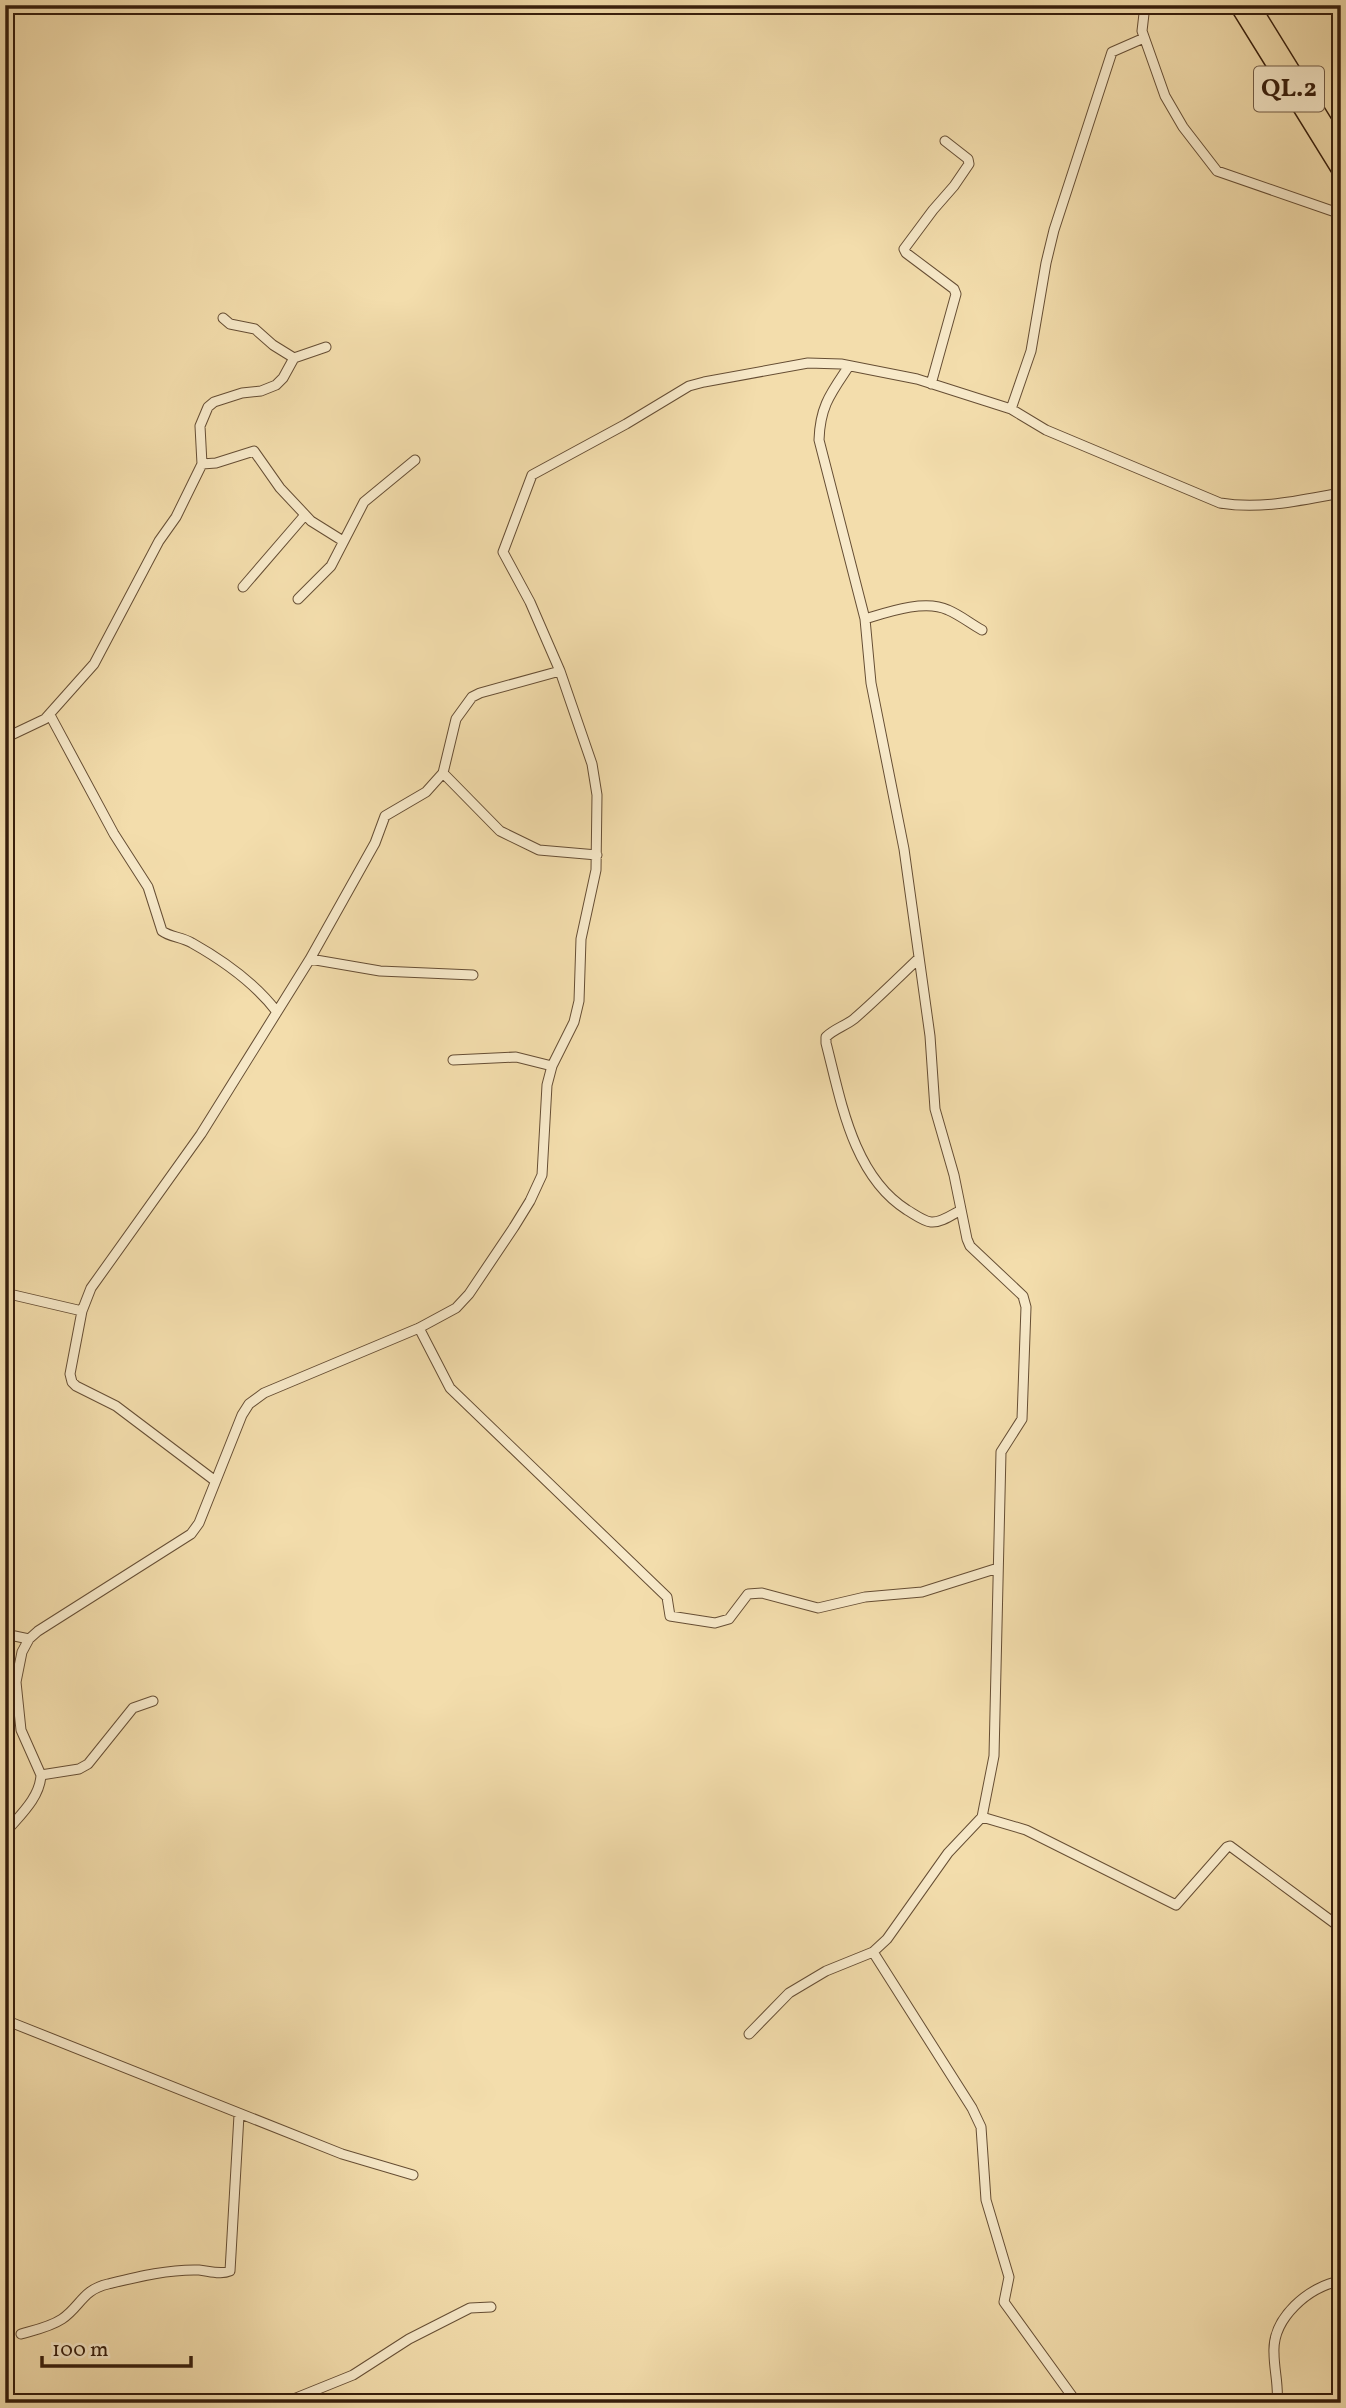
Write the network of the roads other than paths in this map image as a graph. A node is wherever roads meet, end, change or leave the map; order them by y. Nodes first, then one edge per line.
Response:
1 (1144, 5) edge
2 (1237, 5) edge
3 (1252, 5) edge
4 (1144, 38) junction
5 (944, 141) dead end
6 (1341, 149) edge
7 (1341, 173) edge
8 (1341, 214) edge
9 (223, 318) dead end
10 (326, 347) dead end
11 (294, 358) junction
12 (849, 366) junction
13 (931, 384) junction
14 (1011, 409) junction
15 (415, 460) dead end
16 (202, 464) junction
17 (1341, 493) edge
18 (305, 514) junction
19 (343, 541) junction
20 (243, 587) dead end
21 (298, 599) dead end
22 (865, 619) junction
23 (982, 630) dead end
24 (560, 671) junction
25 (50, 715) junction
26 (5, 738) edge
27 (443, 773) junction
28 (597, 855) junction
29 (310, 959) junction
30 (918, 959) junction
31 (473, 975) dead end
32 (277, 1012) junction
33 (453, 1060) dead end
34 (552, 1066) junction
35 (961, 1210) junction
36 (5, 1293) edge
37 (82, 1311) junction
38 (419, 1328) junction
39 (214, 1480) junction
40 (998, 1568) junction
41 (5, 1634) edge
42 (29, 1639) junction
43 (153, 1701) dead end
44 (41, 1775) junction
45 (982, 1817) junction
46 (5, 1833) edge
47 (1341, 1928) edge
48 (873, 1952) junction
49 (7, 2021) edge
50 (749, 2034) dead end
51 (239, 2115) junction
52 (413, 2175) dead end
53 (1341, 2281) edge
54 (491, 2307) dead end
55 (21, 2334) dead end
56 (290, 2403) edge
57 (1077, 2403) edge
58 (1277, 2403) edge

1 - 4 street
2 - 7 highway, QL.2
3 - 6 highway, QL.2
4 - 8 street
4 - 14 street
5 - 13 street
9 - 11 street
10 - 11 street
11 - 16 street
12 - 13 street
12 - 22 street
12 - 24 street
13 - 14 street
14 - 17 street
15 - 19 street
16 - 18 street
16 - 25 street
18 - 19 street
18 - 20 street
19 - 21 street
22 - 23 street
22 - 30 street
24 - 27 street
24 - 28 street
25 - 26 street
25 - 32 street
27 - 28 street
27 - 29 street
28 - 34 street
29 - 31 street
29 - 32 street
30 - 35 street
30 - 35 street
32 - 37 street
33 - 34 street
34 - 38 street
35 - 40 street
36 - 37 street
37 - 39 street
38 - 39 street
38 - 40 street
39 - 42 street
40 - 45 street
41 - 42 street
42 - 44 street
43 - 44 street
44 - 46 street
45 - 47 street
45 - 48 street
48 - 50 street
48 - 57 street
49 - 51 street
51 - 52 street
51 - 55 street
53 - 58 street
54 - 56 street

